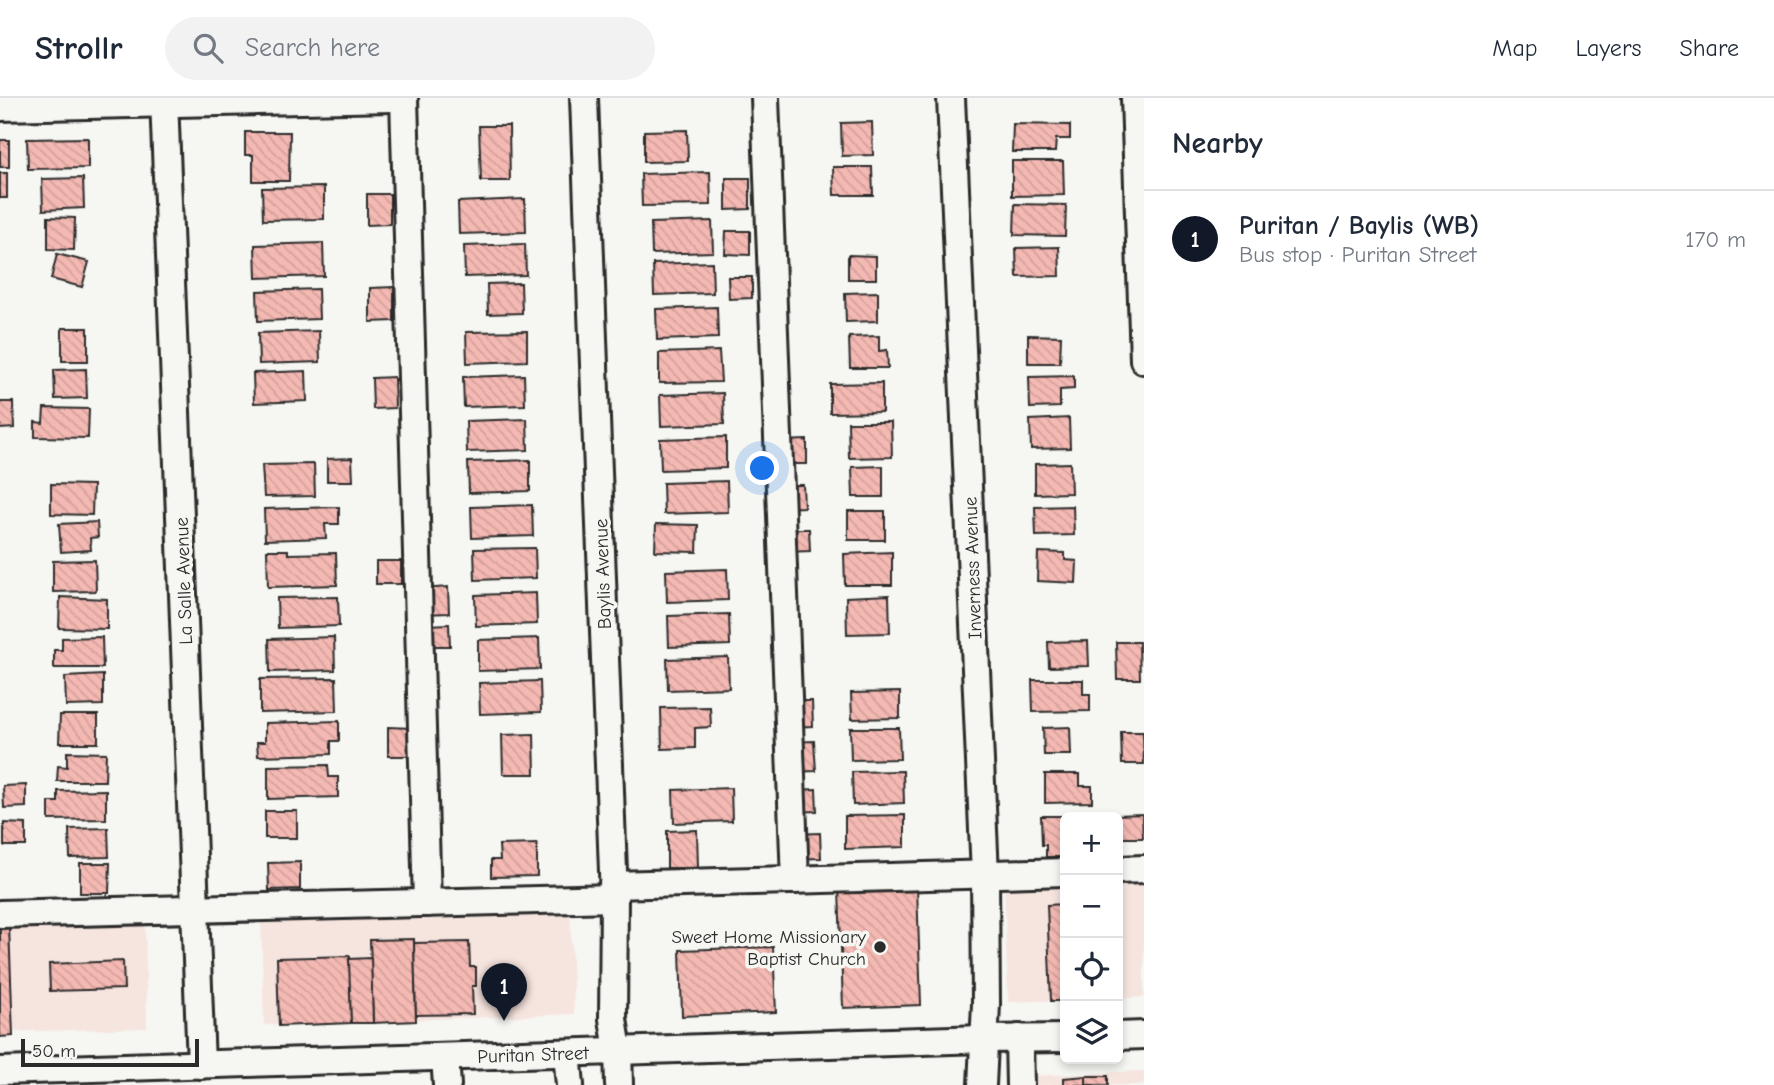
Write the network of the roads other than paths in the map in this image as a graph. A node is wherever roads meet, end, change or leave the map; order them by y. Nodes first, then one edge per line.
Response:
1 (392, 98) edge
2 (404, 98) edge
3 (584, 98) edge
4 (765, 98) edge
5 (951, 98) edge
6 (1135, 98) edge
7 (164, 101) edge
8 (0, 107) edge
9 (1144, 360) edge
10 (1144, 869) edge
11 (1123, 870) edge
12 (1060, 872) edge
13 (985, 875) junction
14 (795, 880) junction
15 (614, 892) junction
16 (427, 903) junction
17 (196, 910) junction
18 (0, 915) edge
19 (1144, 1035) edge
20 (1123, 1036) edge
21 (1019, 1038) junction
22 (1060, 1038) edge
23 (983, 1039) junction
24 (618, 1051) junction
25 (567, 1053) junction
26 (445, 1057) junction
27 (201, 1065) junction
28 (0, 1071) edge
29 (257, 1074) edge
30 (447, 1085) edge
31 (570, 1085) edge
32 (619, 1085) edge
33 (982, 1085) edge
34 (1020, 1085) edge

1 - 7 street
2 - 16 street
3 - 15 street, Baylis Avenue
4 - 14 street
5 - 13 street, Inverness Avenue
6 - 9 street
7 - 8 street
7 - 17 street, La Salle Avenue
10 - 11 street
12 - 13 street
13 - 14 street
13 - 23 street, Inverness Avenue
14 - 15 street
15 - 16 street
15 - 24 street, Baylis Avenue
16 - 17 street
17 - 18 street
17 - 27 street, La Salle Avenue
19 - 20 street
21 - 22 street, Puritan Street
21 - 23 street, Puritan Street
21 - 34 street
23 - 24 street, Puritan Street
23 - 33 street, Inverness Avenue
24 - 25 street, Puritan Street
24 - 32 street, Baylis Avenue
25 - 26 street, Puritan Street
25 - 31 street
26 - 29 street, Puritan Street
26 - 30 street
27 - 28 street, Puritan Street
27 - 29 street, Puritan Street

